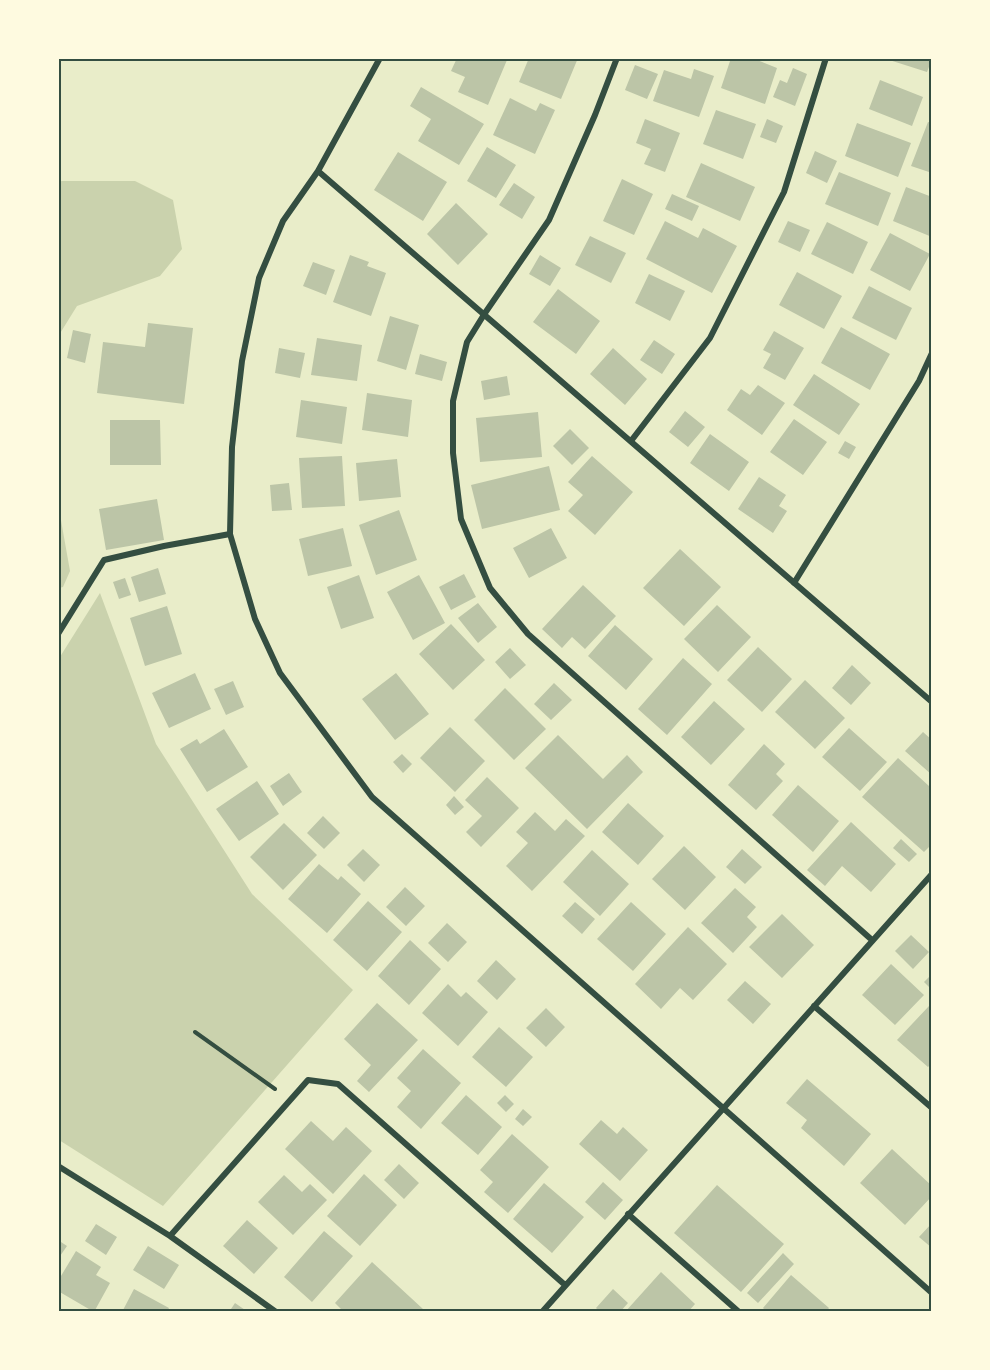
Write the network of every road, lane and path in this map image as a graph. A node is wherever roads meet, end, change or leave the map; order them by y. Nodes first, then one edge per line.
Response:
1 (380, 58) edge
2 (617, 58) edge
3 (826, 58) edge
4 (318, 171) junction
5 (484, 313) junction
6 (932, 353) edge
7 (631, 441) junction
8 (230, 534) junction
9 (794, 583) junction
10 (58, 634) edge
11 (932, 702) edge
12 (932, 874) edge
13 (872, 940) junction
14 (814, 1006) junction
15 (195, 1032) dead end
16 (291, 1100) junction
17 (723, 1108) junction
18 (932, 1108) edge
19 (58, 1166) edge
20 (628, 1214) junction
21 (170, 1236) junction
22 (566, 1285) junction
23 (932, 1293) edge
24 (276, 1311) edge
25 (542, 1311) edge
26 (739, 1311) edge

1 - 4 street
2 - 5 street
3 - 7 street
4 - 5 street
4 - 8 street
5 - 7 street
5 - 13 street
6 - 9 street
7 - 9 street
8 - 10 street
8 - 17 street
9 - 11 street
12 - 13 street
13 - 14 street
14 - 17 street
14 - 18 street
15 - 16 path
16 - 21 street
16 - 22 street
17 - 20 street
17 - 23 street
19 - 21 street
20 - 22 street
20 - 26 street
21 - 24 street
22 - 25 street

